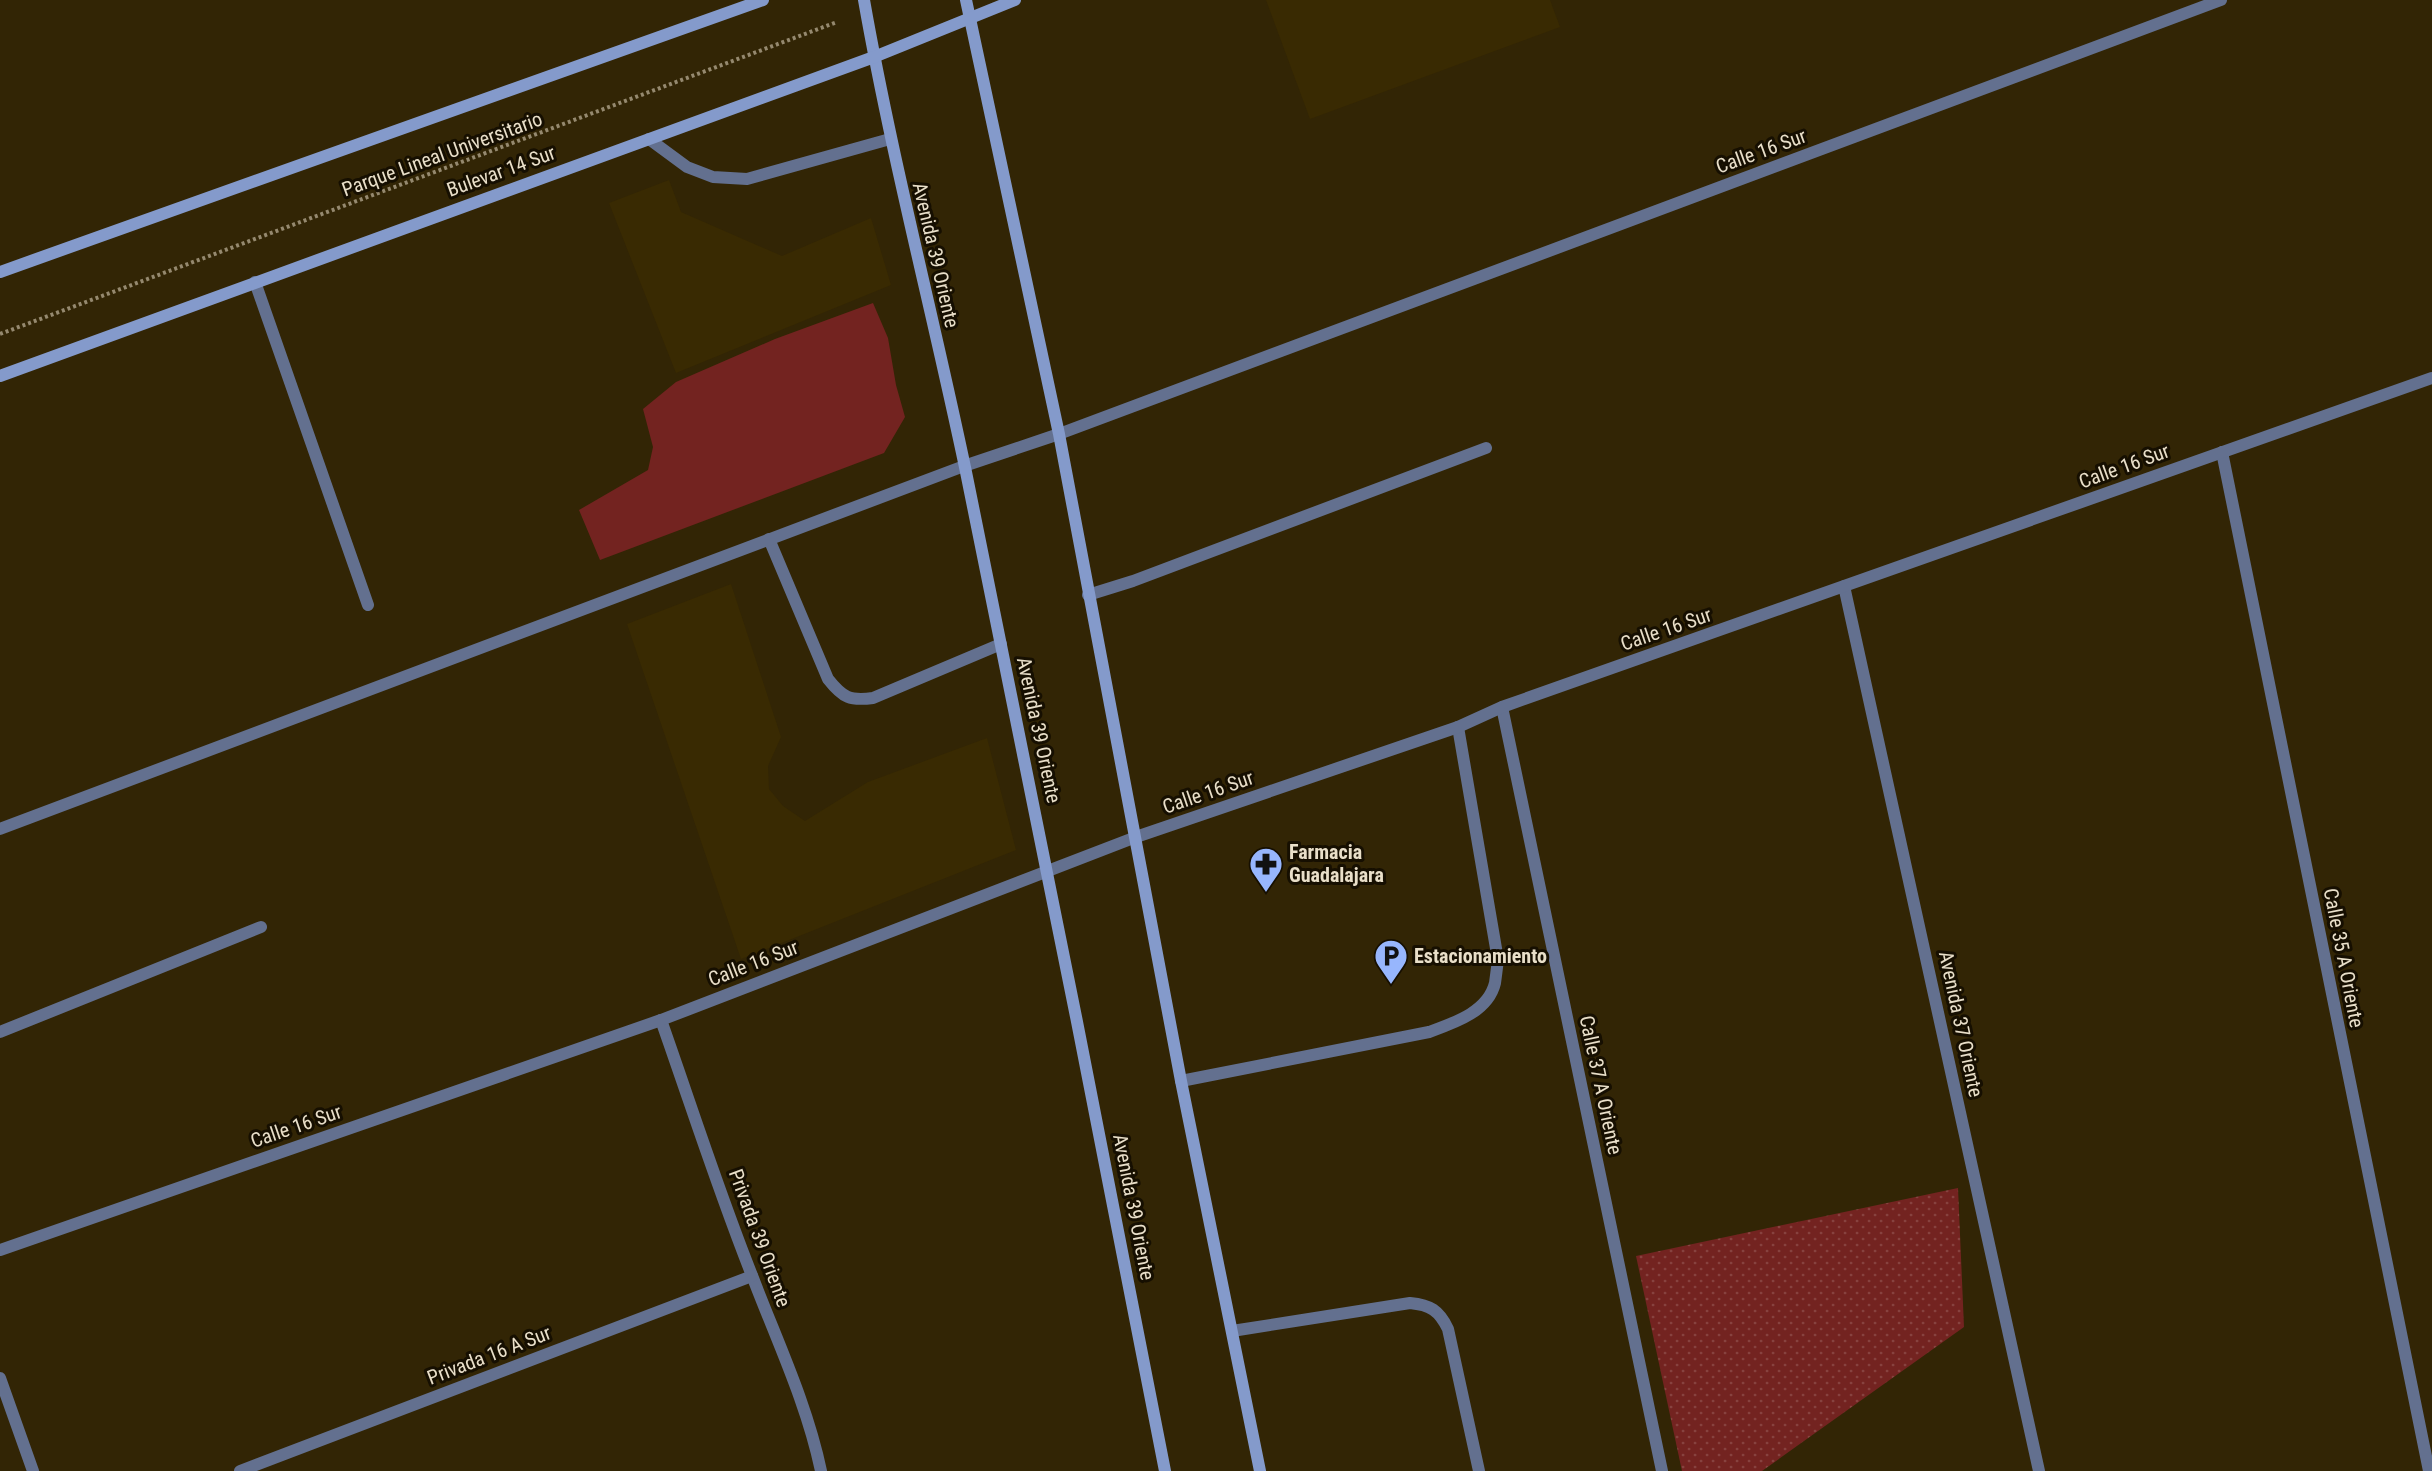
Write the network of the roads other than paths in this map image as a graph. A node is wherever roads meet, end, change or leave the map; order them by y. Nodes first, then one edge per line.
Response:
1 (763, 0) edge
2 (966, 0) edge
3 (1015, 0) edge
4 (2221, 0) edge
5 (864, 5) edge
6 (970, 17) junction
7 (874, 57) junction
8 (649, 139) junction
9 (890, 139) junction
10 (0, 272) edge
11 (255, 282) junction
12 (0, 376) edge
13 (2432, 378) edge
14 (1059, 434) junction
15 (1486, 448) dead end
16 (2222, 452) junction
17 (964, 466) junction
18 (769, 539) junction
19 (1844, 586) junction
20 (1088, 596) junction
21 (368, 605) dead end
22 (1001, 644) junction
23 (1502, 707) junction
24 (1458, 727) junction
25 (0, 829) edge
26 (1136, 837) junction
27 (1048, 870) junction
28 (261, 927) dead end
29 (661, 1020) junction
30 (0, 1032) edge
31 (1181, 1081) junction
32 (0, 1250) edge
33 (752, 1276) junction
34 (1232, 1331) junction
35 (0, 1378) edge
36 (33, 1471) edge
37 (240, 1471) edge
38 (821, 1471) edge
39 (1165, 1471) edge
40 (1260, 1471) edge
41 (1479, 1471) edge
42 (1662, 1471) edge
43 (2039, 1471) edge
44 (2429, 1471) edge

1 - 10 main road
2 - 6 main road
3 - 6 main road, Bulevar 14 Sur
4 - 14 street, Calle 16 Sur
5 - 7 main road, Avenida 39 Oriente
6 - 7 main road, Bulevar 14 Sur
6 - 14 main road
7 - 8 main road, Bulevar 14 Sur
7 - 9 main road, Avenida 39 Oriente
8 - 9 street
8 - 11 main road, Bulevar 14 Sur
9 - 17 main road, Avenida 39 Oriente
11 - 12 main road, Bulevar 14 Sur
11 - 21 street
13 - 16 street, Calle 16 Sur
14 - 17 street, Calle 16 Sur
14 - 20 main road
15 - 20 street
16 - 19 street, Calle 16 Sur
16 - 44 street, Calle 35 A Oriente
17 - 18 street, Calle 16 Sur
17 - 22 main road, Avenida 39 Oriente
18 - 22 street
18 - 25 street, Calle 16 Sur
19 - 23 street, Calle 16 Sur
19 - 43 street, Avenida 37 Oriente
20 - 26 main road
22 - 27 main road, Avenida 39 Oriente
23 - 24 street, Calle 16 Sur
23 - 42 street, Calle 37 A Oriente
24 - 26 street, Calle 16 Sur
24 - 31 street
26 - 27 street, Calle 16 Sur
26 - 31 main road
27 - 29 street, Calle 16 Sur
27 - 39 main road, Avenida 39 Oriente
28 - 30 street
29 - 32 street, Calle 16 Sur
29 - 33 street, Privada 39 Oriente
31 - 34 main road
33 - 37 street, Privada 16 A Sur
33 - 38 street, Privada 39 Oriente
34 - 40 main road
34 - 41 street
35 - 36 street

